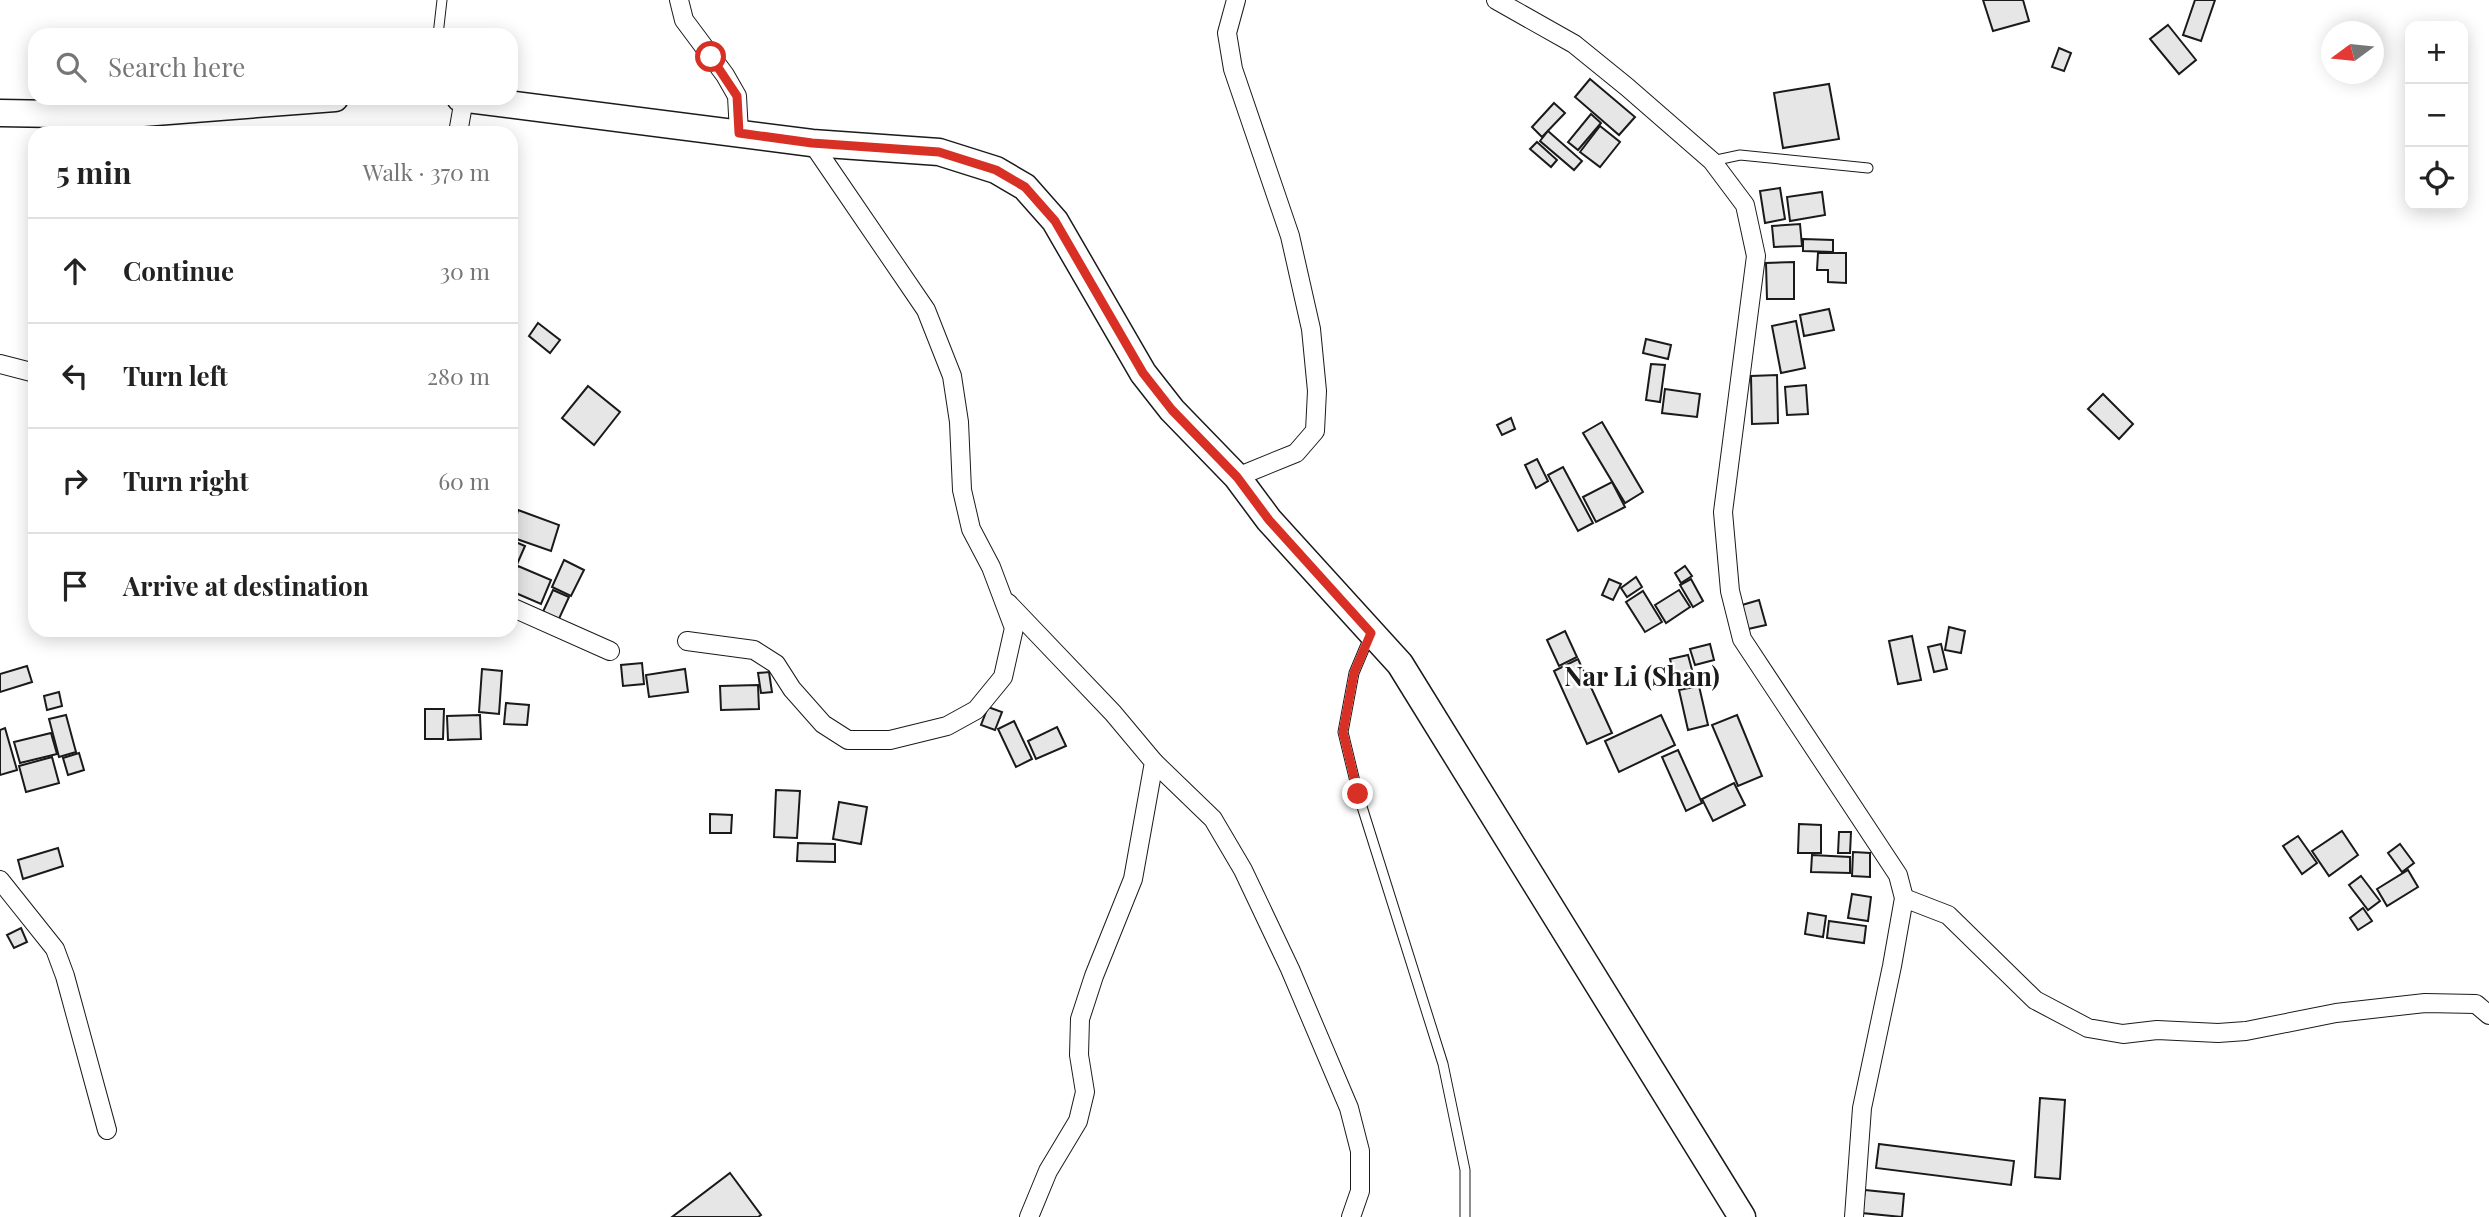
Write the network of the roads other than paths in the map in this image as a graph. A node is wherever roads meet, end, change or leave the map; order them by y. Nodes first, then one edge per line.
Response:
1 (442, 0) edge
2 (679, 0) edge
3 (1236, 0) edge
4 (1496, 0) edge
5 (439, 28) edge
6 (245, 105) edge
7 (461, 105) edge
8 (517, 105) edge
9 (0, 113) edge
10 (459, 126) edge
11 (739, 133) junction
12 (812, 143) junction
13 (1712, 161) junction
14 (1868, 168) dead end
15 (0, 364) edge
16 (28, 371) edge
17 (1237, 477) junction
18 (1004, 598) junction
19 (518, 610) edge
20 (1371, 633) junction
21 (687, 641) dead end
22 (610, 651) dead end
23 (1154, 762) junction
24 (0, 880) edge
25 (1904, 898) junction
26 (2489, 1015) edge
27 (107, 1129) dead end
28 (1030, 1217) edge
29 (1351, 1217) edge
30 (1465, 1217) edge
31 (1742, 1217) edge
32 (1854, 1217) edge

1 - 5 lane
2 - 11 street
3 - 17 street
4 - 13 street
6 - 9 main road
7 - 10 street
8 - 11 main road
11 - 12 main road
12 - 17 main road
12 - 18 street
13 - 14 lane
13 - 25 street
15 - 16 street
17 - 20 main road
18 - 21 street
18 - 23 street
19 - 22 street
20 - 30 lane
20 - 31 main road
23 - 28 street
23 - 29 street
24 - 27 street
25 - 26 street
25 - 32 street

